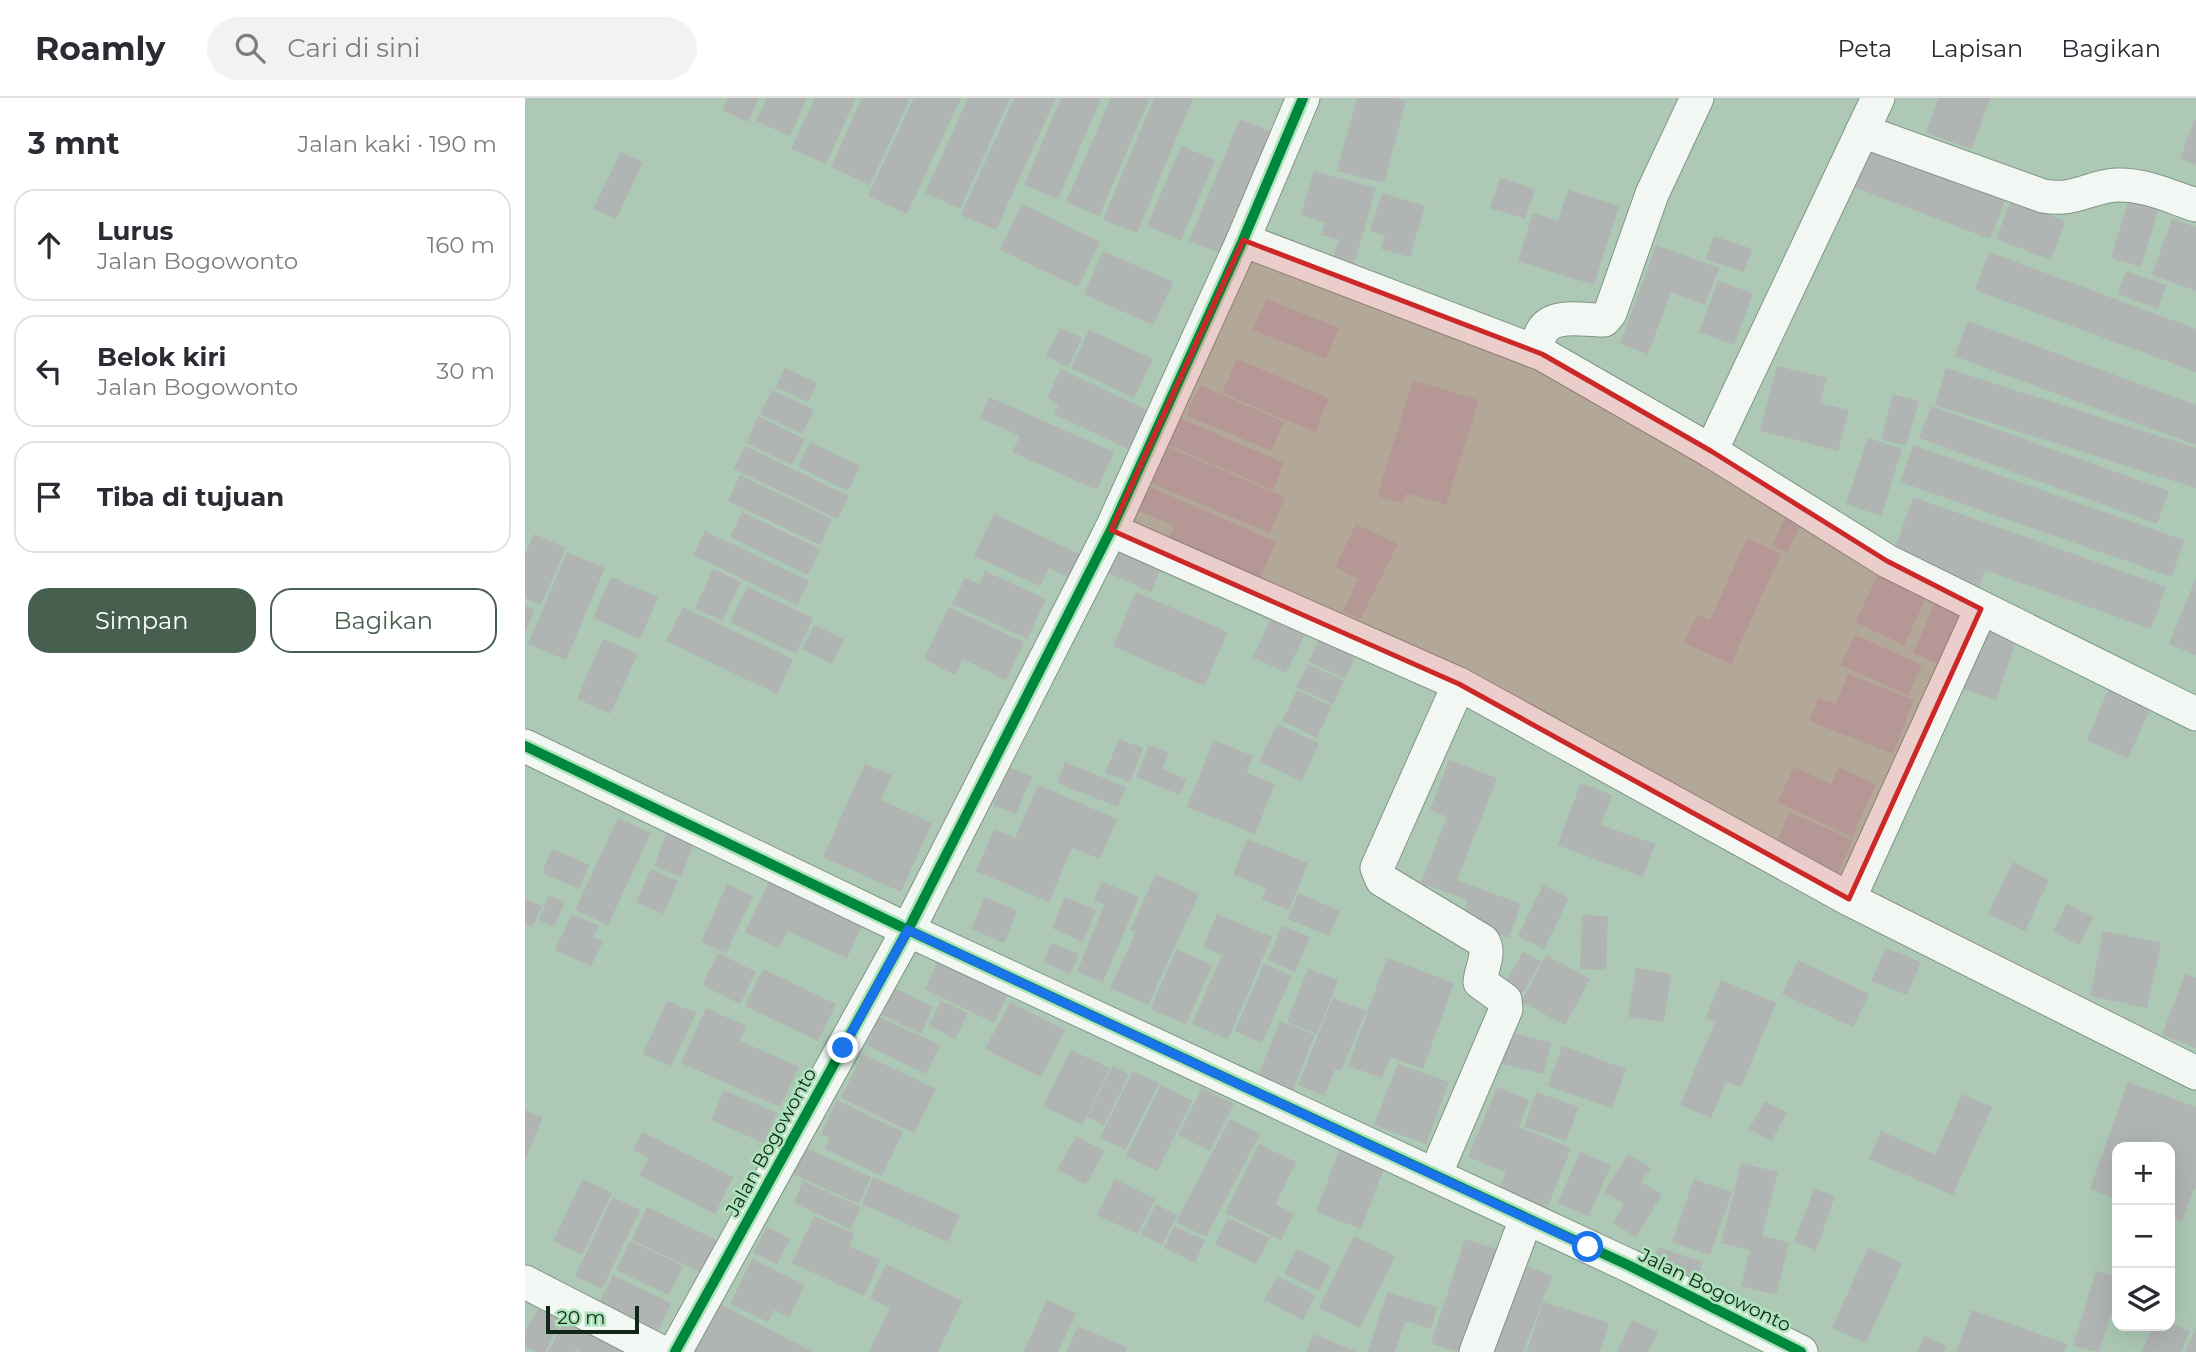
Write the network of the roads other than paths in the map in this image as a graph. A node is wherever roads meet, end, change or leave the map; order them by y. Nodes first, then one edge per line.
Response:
1 (1303, 98) edge
2 (1696, 98) edge
3 (1878, 98) edge
4 (1862, 131) junction
5 (2196, 205) edge
6 (1243, 240) junction
7 (1534, 351) junction
8 (1711, 450) junction
9 (1111, 530) junction
10 (1981, 609) junction
11 (1458, 684) junction
12 (2196, 714) edge
13 (525, 746) edge
14 (1849, 899) junction
15 (908, 930) junction
16 (2196, 1073) edge
17 (1435, 1175) junction
18 (1526, 1219) junction
19 (525, 1282) edge
20 (661, 1352) edge
21 (675, 1352) edge
22 (1476, 1352) edge
23 (1801, 1352) edge

1 - 6 street
2 - 7 street
3 - 4 street
4 - 5 street
4 - 8 street
6 - 7 street
6 - 9 street
7 - 8 street
8 - 10 street
9 - 11 street
9 - 15 street
10 - 12 street
10 - 14 street
11 - 14 street
11 - 17 street
13 - 15 street
14 - 16 street
15 - 17 street, Jalan Bogowonto
15 - 21 street, Jalan Bogowonto
17 - 18 street, Jalan Bogowonto
18 - 22 street
18 - 23 street, Jalan Bogowonto
19 - 20 street

